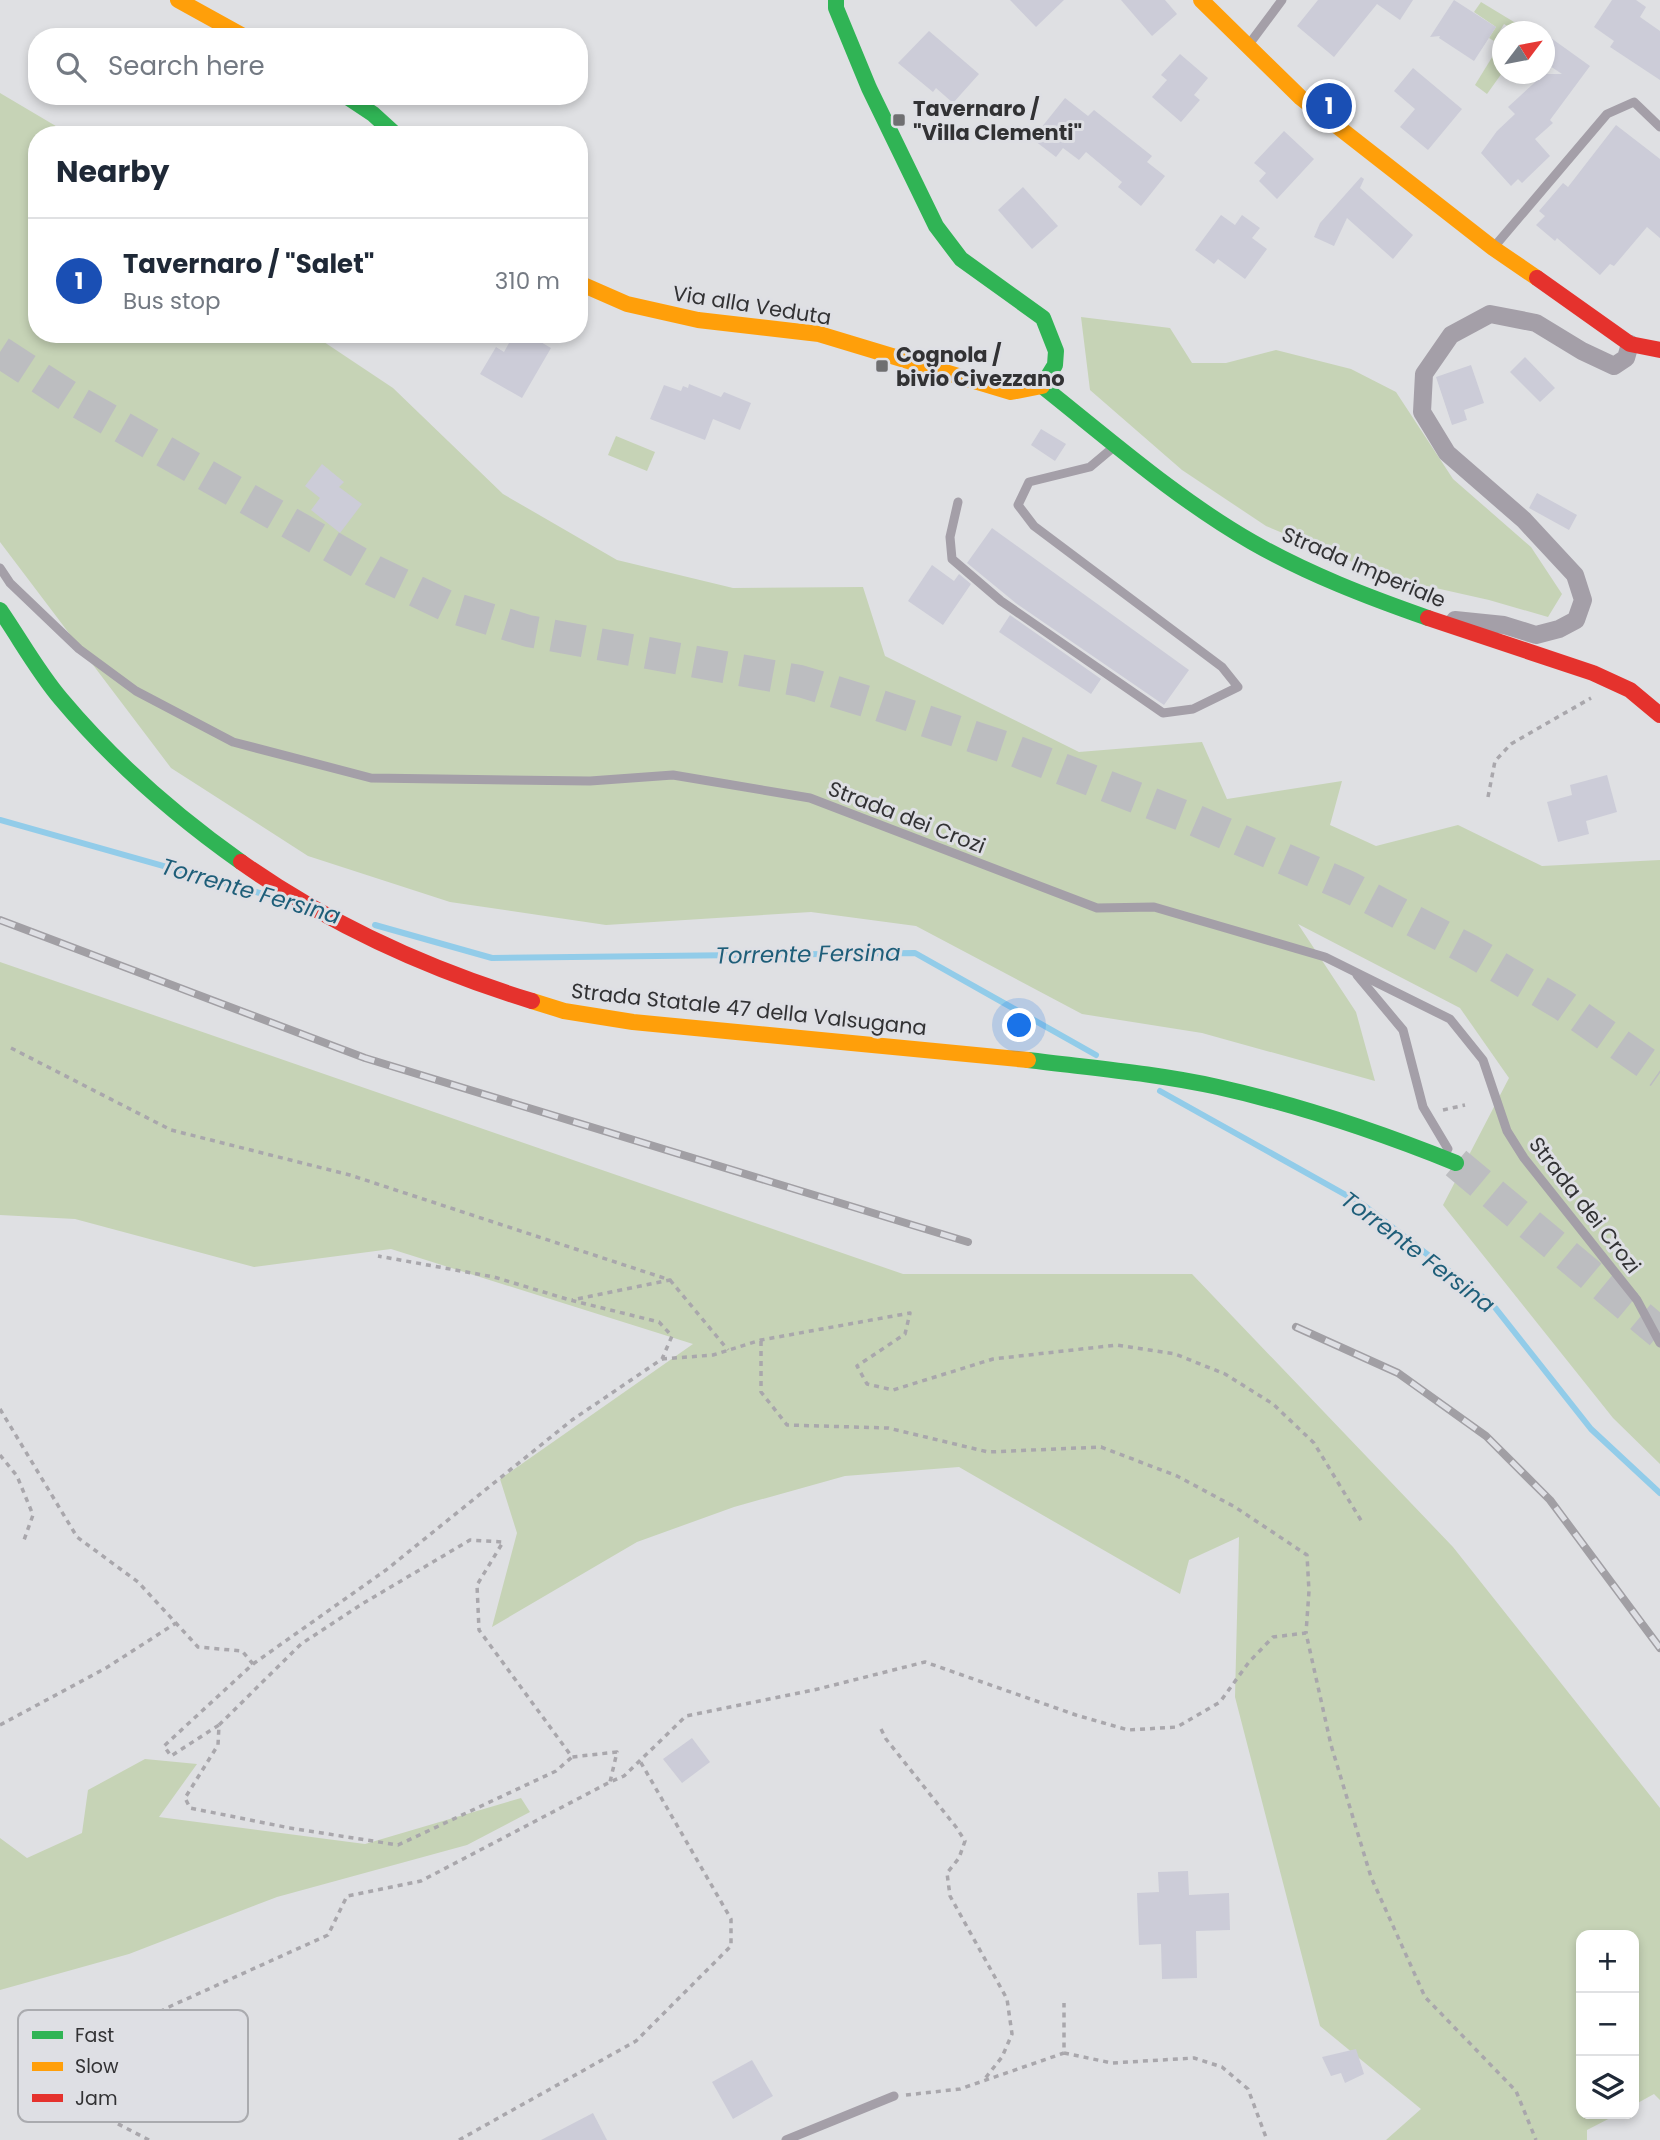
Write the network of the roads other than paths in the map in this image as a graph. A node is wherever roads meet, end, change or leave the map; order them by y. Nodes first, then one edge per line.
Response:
1 (178, 0) edge
2 (836, 0) edge
3 (1201, 0) edge
4 (1282, 0) edge
5 (229, 28) edge
6 (1247, 47) junction
7 (360, 105) edge
8 (387, 126) edge
9 (1660, 127) edge
10 (1493, 248) junction
11 (588, 287) edge
12 (1630, 344) junction
13 (1660, 350) edge
14 (1042, 386) junction
15 (1117, 445) junction
16 (958, 502) dead end
17 (0, 568) edge
18 (0, 610) edge
19 (1428, 618) junction
20 (1660, 715) edge
21 (1354, 972) junction
22 (1456, 1163) joint
23 (1660, 1343) edge
24 (894, 2096) road end
25 (786, 2140) edge

1 - 5 main road
2 - 14 main road
3 - 6 main road
4 - 6 lane
6 - 10 main road
7 - 8 main road
9 - 10 lane
10 - 12 main road
11 - 14 main road, Via alla Veduta
12 - 13 main road
12 - 19 street
14 - 15 main road, Strada Imperiale
15 - 16 lane
15 - 19 main road, Strada Imperiale
17 - 21 lane, Strada dei Crozi
18 - 22 main road, Strada Statale 47 della Valsugana
19 - 20 main road, Strada Imperiale
21 - 22 lane
21 - 23 lane, Strada dei Crozi
24 - 25 lane

